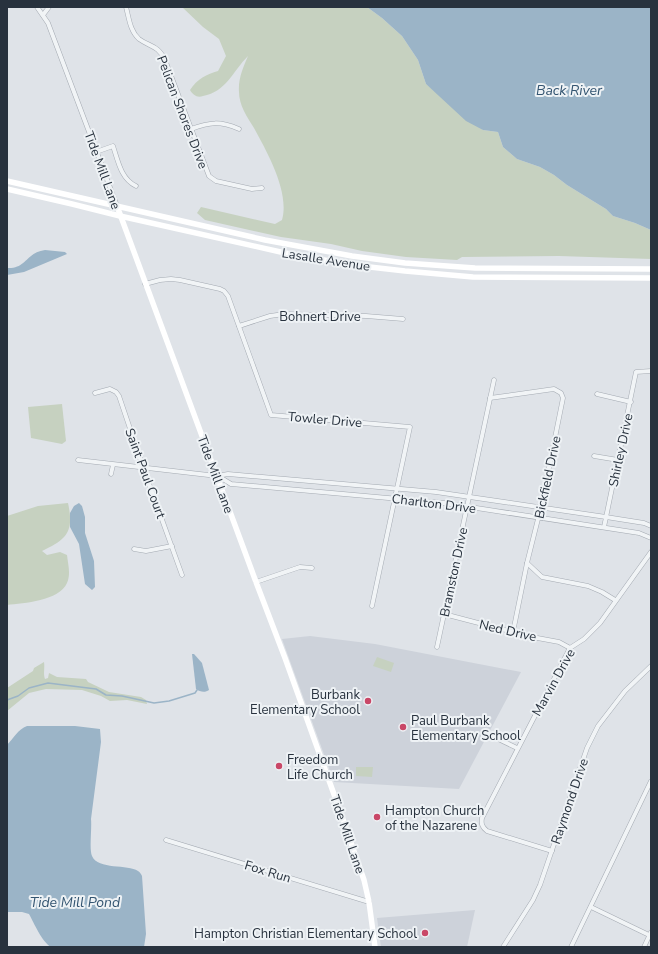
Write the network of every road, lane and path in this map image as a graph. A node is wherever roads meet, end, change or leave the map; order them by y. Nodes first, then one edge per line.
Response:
1 (37, 7) edge
2 (49, 7) edge
3 (126, 7) edge
4 (43, 15) junction
5 (191, 129) junction
6 (239, 129) dead end
7 (96, 152) junction
8 (7, 181) edge
9 (136, 186) dead end
10 (262, 188) dead end
11 (7, 189) edge
12 (117, 206) junction
13 (120, 216) junction
14 (651, 269) edge
15 (651, 278) edge
16 (145, 284) junction
17 (403, 319) dead end
18 (239, 326) junction
19 (651, 371) edge
20 (494, 380) dead end
21 (95, 393) dead end
22 (597, 394) dead end
23 (490, 398) junction
24 (631, 402) junction
25 (594, 456) dead end
26 (78, 460) dead end
27 (618, 460) junction
28 (113, 465) junction
29 (143, 467) junction
30 (112, 474) dead end
31 (217, 476) junction
32 (397, 488) junction
33 (470, 496) junction
34 (395, 499) junction
35 (468, 507) junction
36 (541, 507) junction
37 (538, 517) junction
38 (606, 517) junction
39 (651, 526) edge
40 (604, 527) junction
41 (651, 538) edge
42 (172, 546) junction
43 (134, 549) dead end
44 (651, 552) edge
45 (527, 563) junction
46 (312, 568) dead end
47 (182, 575) dead end
48 (256, 582) junction
49 (615, 600) junction
50 (372, 606) dead end
51 (444, 614) junction
52 (513, 632) junction
53 (437, 646) dead end
54 (570, 648) junction
55 (651, 666) edge
56 (492, 736) dead end
57 (517, 748) junction
58 (651, 781) edge
59 (166, 840) dead end
60 (552, 851) junction
61 (369, 902) junction
62 (591, 907) junction
63 (650, 933) edge
64 (375, 947) edge
65 (504, 947) edge
66 (571, 947) edge
67 (644, 947) edge

1 - 4 street, Tide Mill Lane
2 - 4 street
3 - 5 street, Pelican Shores Drive
4 - 7 street, Tide Mill Lane
5 - 6 street
5 - 10 street, Pelican Shores Drive
7 - 9 street
7 - 12 street, Tide Mill Lane
8 - 12 main road, Lasalle Avenue
11 - 13 main road, Lasalle Avenue
12 - 13 main road, Tide Mill Lane
12 - 14 main road, Lasalle Avenue
13 - 15 main road, Lasalle Avenue
13 - 16 main road, Tide Mill Lane
16 - 18 street, Towler Drive
16 - 31 main road, Tide Mill Lane
17 - 18 street, Bohnert Drive
18 - 32 street, Towler Drive
19 - 24 street, Shirley Drive
20 - 23 street, Bramston Drive
21 - 29 street, Saint Paul Court
22 - 24 street
23 - 33 street, Bramston Drive
23 - 36 street, Bickfield Drive
24 - 27 street, Shirley Drive
25 - 27 street
26 - 28 street, Charlton Drive
27 - 38 street, Shirley Drive
28 - 29 street, Charlton Drive
28 - 30 street
29 - 31 street, Charlton Drive
29 - 42 street, Saint Paul Court
31 - 32 street, Charlton Drive
31 - 34 street, Charlton Drive
31 - 48 main road, Tide Mill Lane
32 - 33 street, Charlton Drive
32 - 34 street, Towler Drive
33 - 35 street, Bramston Drive
33 - 36 street, Charlton Drive
34 - 35 street, Charlton Drive
34 - 50 street, Towler Drive
35 - 37 street, Charlton Drive
35 - 51 street, Bramston Drive
36 - 37 street, Bickfield Drive
36 - 38 street, Charlton Drive
37 - 40 street, Charlton Drive
37 - 45 street, Bickfield Drive
38 - 39 street, Charlton Drive
38 - 40 street, Shirley Drive
40 - 41 street, Charlton Drive
42 - 43 street
42 - 47 street, Saint Paul Court
44 - 49 street, Marvin Drive
45 - 49 street
45 - 52 street, Bickfield Drive
46 - 48 street
48 - 61 main road, Tide Mill Lane
49 - 54 street, Marvin Drive
51 - 52 street, Ned Drive
51 - 53 street, Bramston Drive
52 - 54 street, Ned Drive
54 - 57 street, Marvin Drive
55 - 60 street, Raymond Drive
56 - 57 street
57 - 60 street, Marvin Drive
58 - 62 street
59 - 61 street, Fox Run
60 - 65 street, Raymond Drive
61 - 64 main road, Tide Mill Lane
62 - 63 street
62 - 66 street
63 - 67 street

